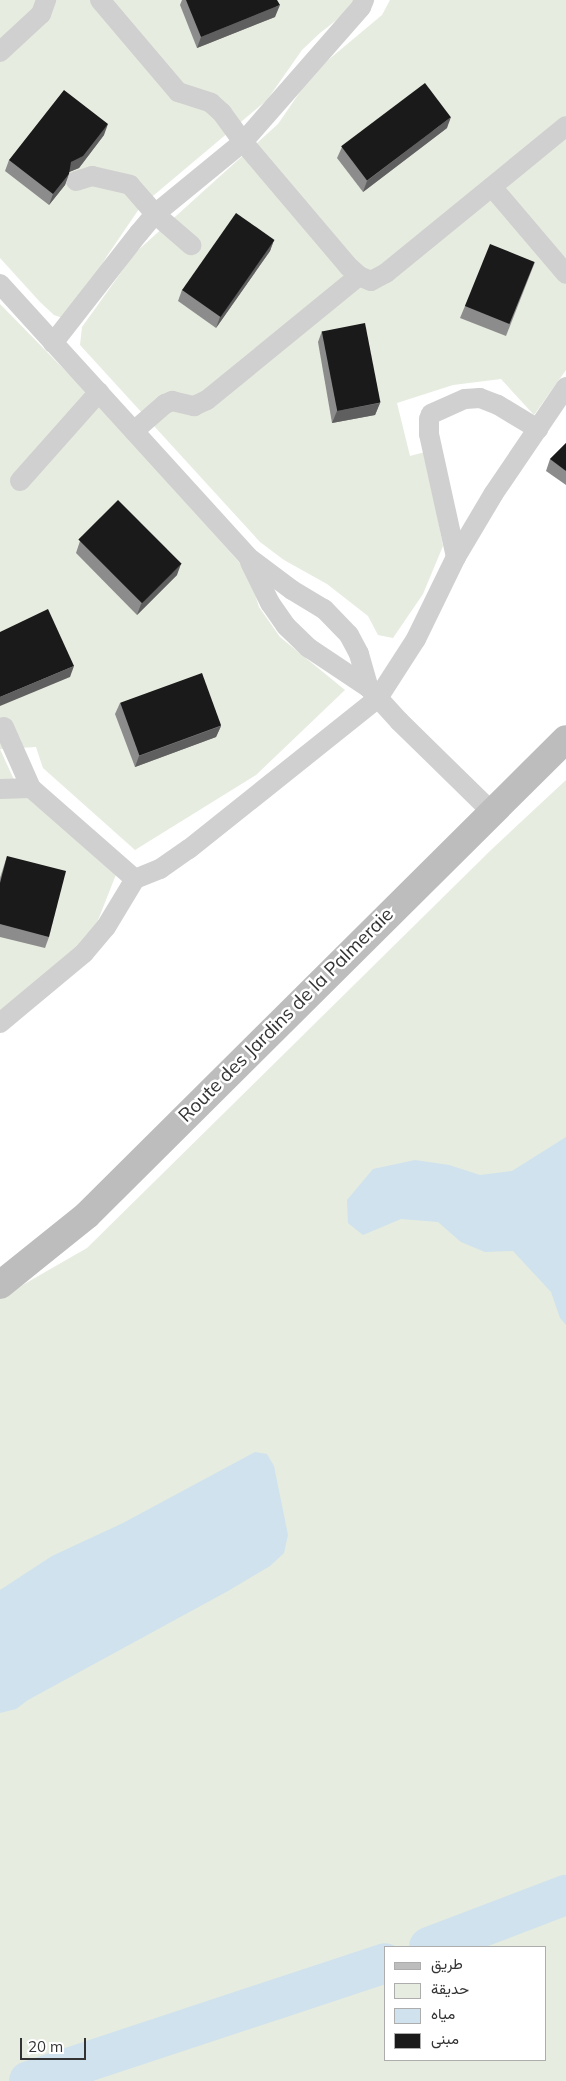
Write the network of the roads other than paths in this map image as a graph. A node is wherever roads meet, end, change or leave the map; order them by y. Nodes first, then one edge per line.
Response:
1 (46, 0) edge
2 (100, 0) edge
3 (364, 0) edge
4 (0, 52) edge
5 (566, 126) edge
6 (243, 142) junction
7 (76, 181) dead end
8 (492, 187) junction
9 (156, 214) junction
10 (191, 246) dead end
11 (566, 274) edge
12 (359, 276) junction
13 (0, 284) edge
14 (53, 343) junction
15 (566, 387) edge
16 (99, 392) junction
17 (538, 429) junction
18 (134, 431) junction
19 (20, 481) dead end
20 (456, 557) junction
21 (248, 558) junction
22 (374, 693) junction
23 (4, 727) dead end
24 (566, 739) edge
25 (31, 788) junction
26 (0, 789) edge
27 (491, 811) junction
28 (135, 879) junction
29 (0, 1023) edge
30 (0, 1285) edge

1 - 4 street
2 - 6 street
3 - 6 street
5 - 8 street
6 - 9 street
6 - 12 street
7 - 9 street
8 - 11 street
8 - 12 street
9 - 10 street
9 - 14 street
12 - 18 street
13 - 14 street
14 - 16 street
15 - 17 street
16 - 18 street
16 - 19 street
17 - 20 street
17 - 20 street
18 - 21 street
20 - 22 street
21 - 22 street
21 - 22 street
22 - 27 street
22 - 28 street
23 - 25 street
24 - 27 street, Route des Jardins de la Palmeraie
25 - 26 street
25 - 28 street
27 - 30 street, Route des Jardins de la Palmeraie
28 - 29 street

